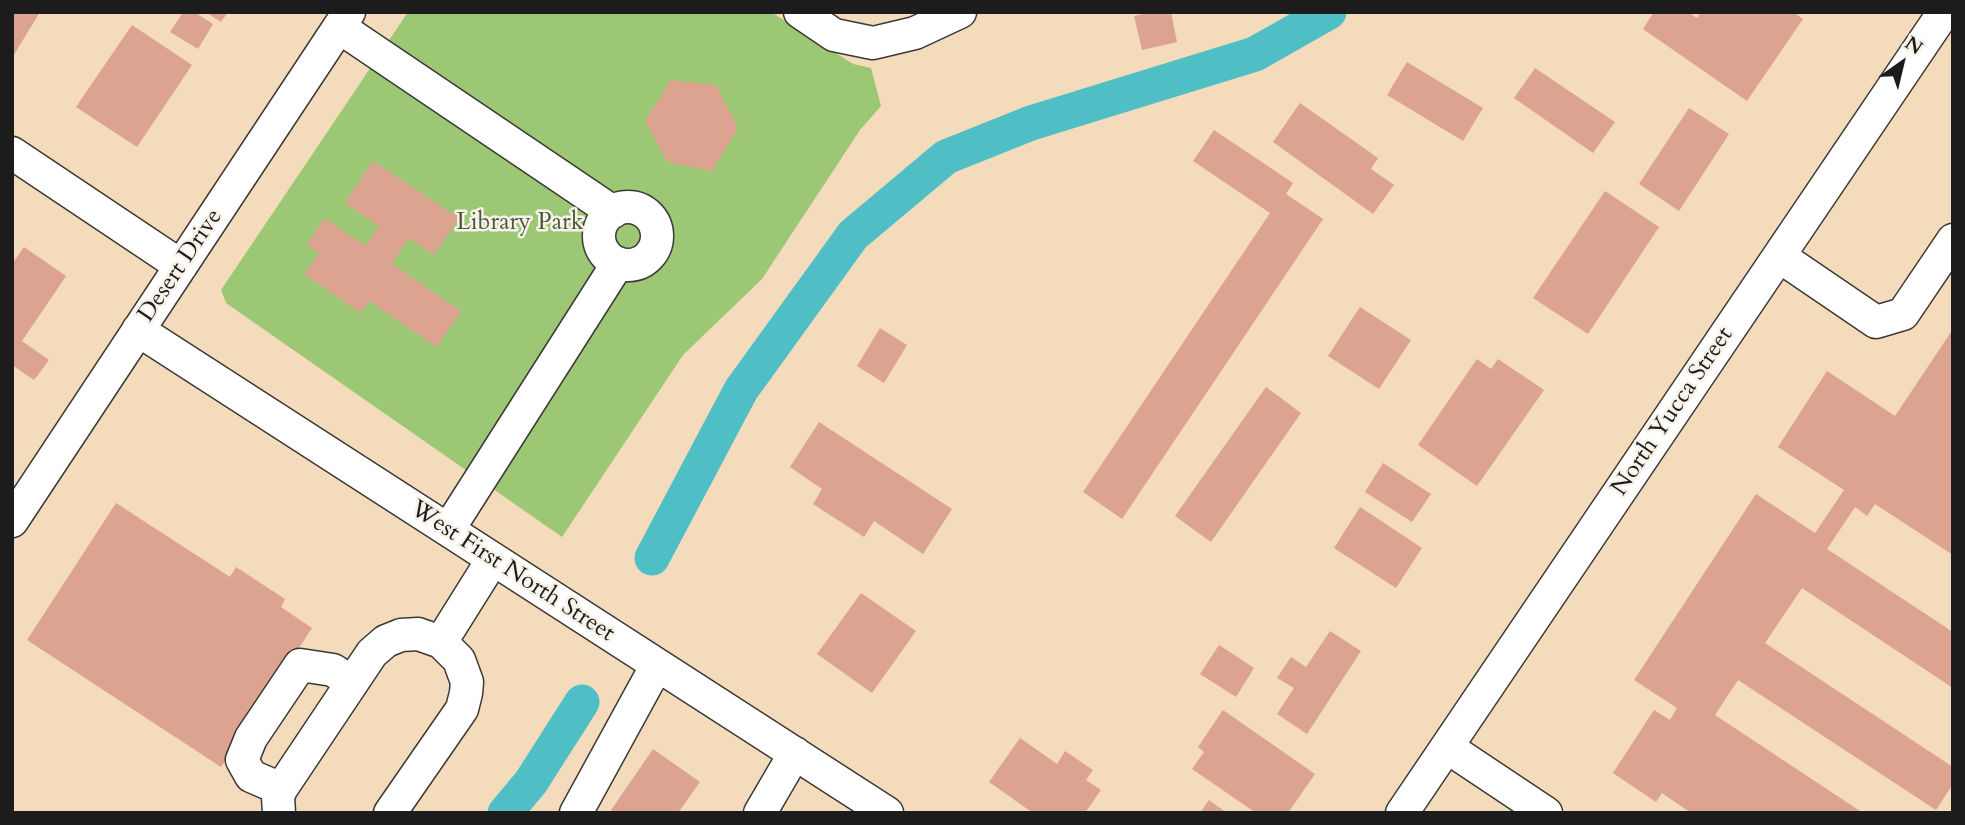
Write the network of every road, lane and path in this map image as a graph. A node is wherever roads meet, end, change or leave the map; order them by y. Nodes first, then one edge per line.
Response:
1 (800, 12) edge
2 (960, 12) edge
3 (1944, 12) edge
4 (344, 20) edge
5 (12, 153) edge
6 (613, 212) junction
7 (1953, 240) edge
8 (1779, 256) junction
9 (618, 263) junction
10 (181, 266) junction
11 (138, 330) junction
12 (12, 521) edge
13 (448, 530) junction
14 (493, 559) junction
15 (441, 642) junction
16 (657, 665) junction
17 (352, 683) junction
18 (1447, 747) junction
19 (795, 753) junction
20 (280, 801) edge
21 (390, 813) edge
22 (576, 813) edge
23 (760, 813) edge
24 (887, 813) edge
25 (1402, 813) edge
26 (1546, 813) edge

1 - 2 street
3 - 8 street, North Yucca Street
4 - 6 street
4 - 10 street, Desert Drive
5 - 10 street
6 - 9 street
6 - 9 street
7 - 8 street
8 - 18 street, North Yucca Street
9 - 13 street
10 - 11 street, Desert Drive
11 - 12 street, Desert Drive
11 - 13 street, West First North Street
13 - 14 street, West First North Street
14 - 15 street
14 - 16 street, West First North Street
15 - 17 street
15 - 21 street
16 - 19 street, West First North Street
16 - 22 street
17 - 20 street
17 - 20 street
18 - 25 street, North Yucca Street
18 - 26 street
19 - 23 street
19 - 24 street, West First North Street

